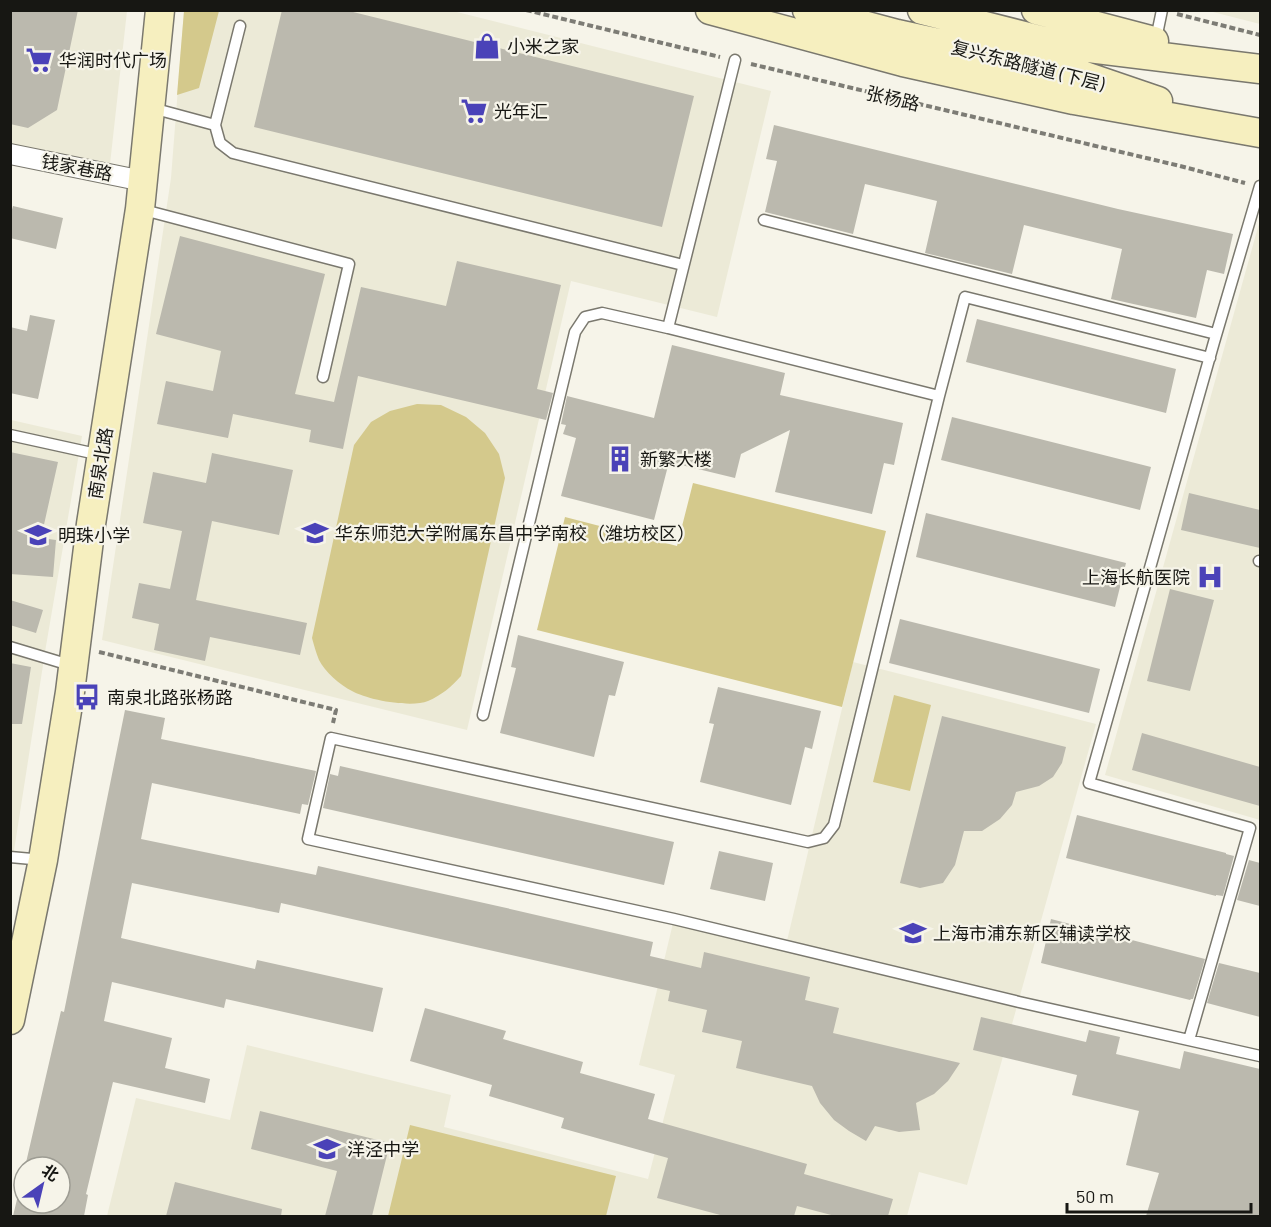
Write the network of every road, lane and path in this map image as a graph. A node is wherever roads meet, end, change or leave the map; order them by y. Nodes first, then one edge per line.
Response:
1 (160, 10) edge
2 (525, 10) edge
3 (710, 10) edge
4 (807, 10) edge
5 (922, 10) edge
6 (1036, 10) edge
7 (1162, 10) edge
8 (1176, 13) dead end
9 (240, 26) dead end
10 (1260, 35) edge
11 (1155, 41) junction
12 (735, 60) junction
13 (1260, 69) edge
14 (150, 108) junction
15 (215, 125) junction
16 (1253, 132) edge
17 (10, 154) edge
18 (143, 180) junction
19 (1260, 186) edge
20 (140, 209) junction
21 (764, 220) dead end
22 (683, 265) junction
23 (668, 328) junction
24 (1216, 334) junction
25 (1210, 358) junction
26 (323, 377) dead end
27 (939, 396) junction
28 (10, 435) edge
29 (102, 455) junction
30 (10, 647) edge
31 (74, 656) junction
32 (483, 715) dead end
33 (331, 738) junction
34 (10, 856) edge
35 (43, 860) junction
36 (10, 1020) edge
37 (1189, 1040) junction
38 (1260, 1056) edge

1 - 14 main road, 南泉北路
2 - 12 path, 张杨路
3 - 16 main road, 张杨路
4 - 16 main road, 复兴东路隧道 (下层)
5 - 13 main road, 复兴东路隧道 (下层)
6 - 11 main road
7 - 11 lane
8 - 10 path
9 - 15 lane
11 - 13 main road
12 - 19 path, 张杨路
12 - 22 lane
14 - 15 lane
14 - 18 main road, 南泉北路
15 - 22 lane
17 - 18 street, 钱家巷路
18 - 20 main road, 南泉北路
19 - 24 lane
20 - 26 lane
20 - 29 main road, 南泉北路
21 - 24 lane
22 - 23 lane
23 - 27 lane
23 - 32 lane
24 - 25 lane
25 - 27 lane
25 - 37 lane
27 - 33 lane
28 - 29 lane
29 - 31 main road, 南泉北路
30 - 31 lane
31 - 33 path
31 - 35 main road, 南泉北路
33 - 37 lane
34 - 35 lane
35 - 36 main road, 南泉北路
37 - 38 lane

